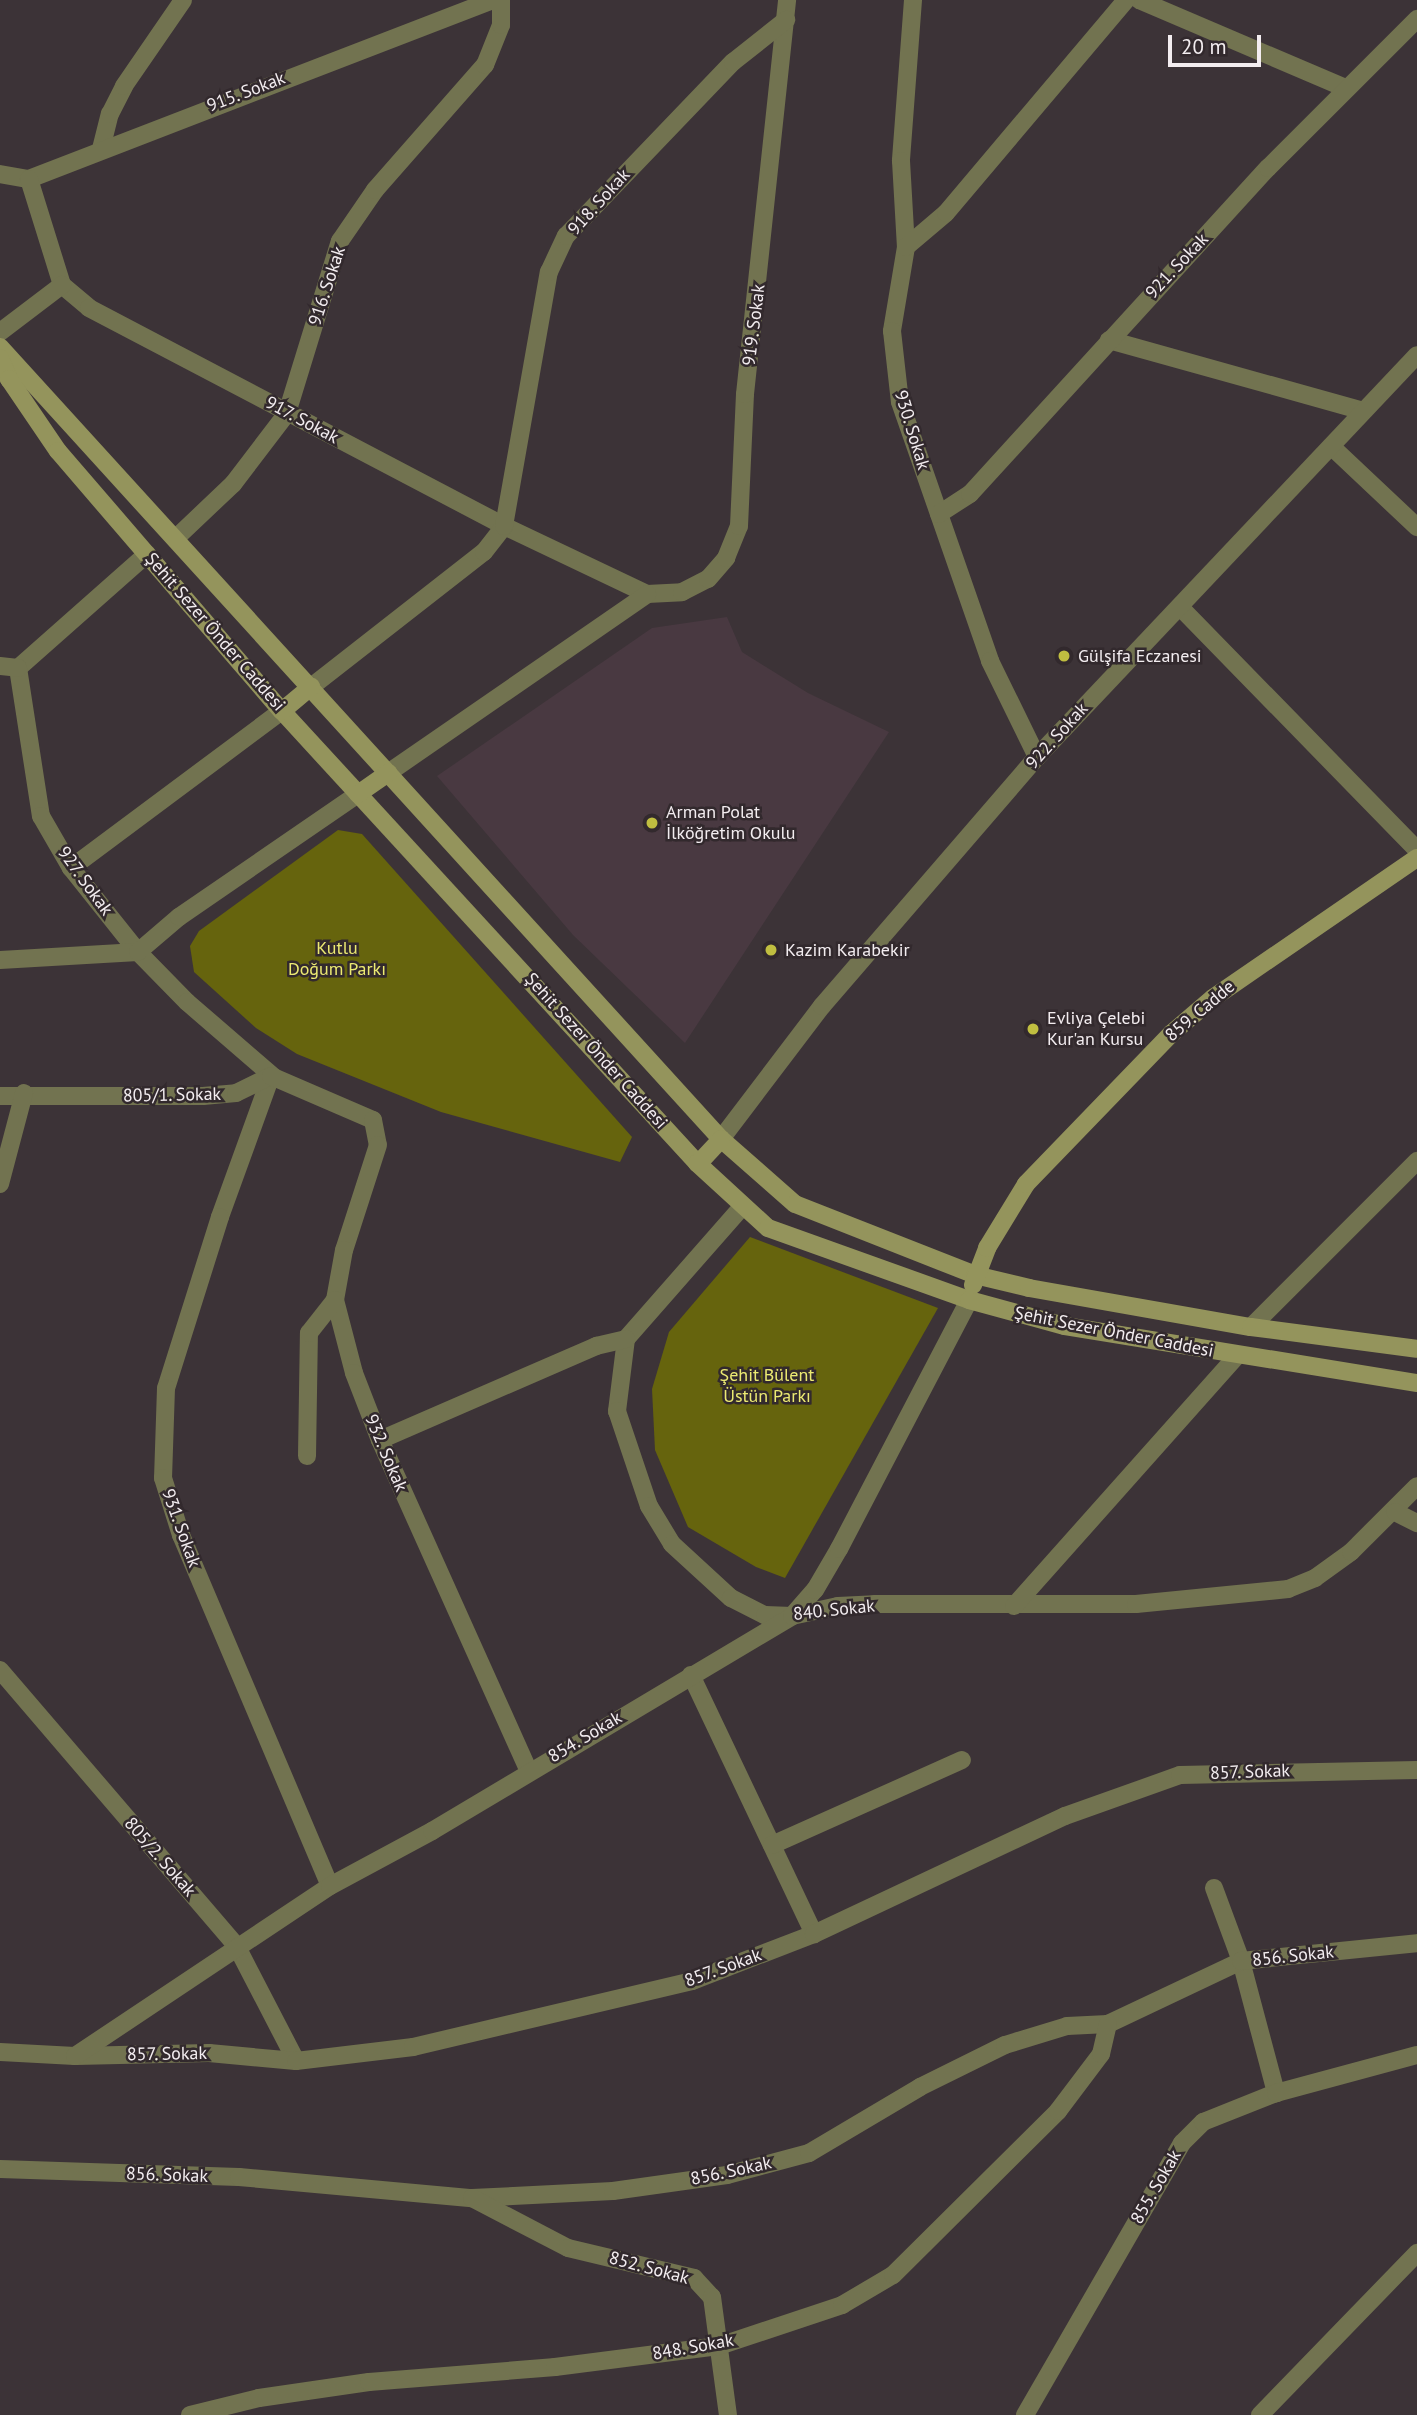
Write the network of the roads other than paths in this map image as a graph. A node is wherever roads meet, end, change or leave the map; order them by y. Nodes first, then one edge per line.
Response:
1 (183, 0) edge
2 (493, 0) edge
3 (501, 0) edge
4 (787, 0) edge
5 (913, 0) edge
6 (1126, 0) edge
7 (1139, 0) edge
8 (459, 6) edge
9 (1417, 19) edge
10 (786, 20) junction
11 (1345, 88) junction
12 (101, 149) junction
13 (0, 174) edge
14 (29, 179) junction
15 (906, 247) junction
16 (62, 285) junction
17 (0, 332) edge
18 (1109, 340) junction
19 (0, 346) edge
20 (1417, 355) edge
21 (0, 358) edge
22 (1363, 411) junction
23 (287, 413) junction
24 (1332, 447) junction
25 (939, 514) junction
26 (503, 526) junction
27 (1417, 527) edge
28 (176, 538) junction
29 (147, 554) junction
30 (647, 594) junction
31 (1180, 607) junction
32 (9, 667) edge
33 (311, 687) junction
34 (282, 711) junction
35 (1037, 757) junction
36 (388, 773) junction
37 (358, 794) junction
38 (1417, 850) edge
39 (1417, 858) edge
40 (71, 868) junction
41 (138, 952) junction
42 (0, 960) edge
43 (273, 1077) junction
44 (24, 1093) junction
45 (0, 1096) edge
46 (722, 1139) junction
47 (1417, 1161) edge
48 (698, 1164) junction
49 (0, 1184) edge
50 (741, 1208) junction
51 (975, 1275) junction
52 (335, 1300) junction
53 (969, 1300) junction
54 (1251, 1327) junction
55 (626, 1339) junction
56 (1417, 1349) edge
57 (1237, 1356) junction
58 (1417, 1383) edge
59 (380, 1440) junction
60 (307, 1455) dead end
61 (1417, 1486) edge
62 (1395, 1512) junction
63 (1417, 1523) edge
64 (1014, 1606) junction
65 (792, 1616) junction
66 (0, 1670) edge
67 (691, 1675) junction
68 (962, 1760) dead end
69 (1417, 1770) edge
70 (528, 1771) junction
71 (772, 1845) junction
72 (330, 1886) junction
73 (1214, 1888) dead end
74 (814, 1934) junction
75 (1417, 1943) edge
76 (237, 1947) junction
77 (1241, 1961) junction
78 (1108, 2024) junction
79 (0, 2052) edge
80 (1417, 2055) edge
81 (75, 2056) junction
82 (296, 2061) junction
83 (1276, 2093) junction
84 (0, 2169) edge
85 (472, 2198) junction
86 (1417, 2253) edge
87 (719, 2346) junction
88 (190, 2415) edge
89 (728, 2415) edge
90 (1025, 2415) edge
91 (1260, 2415) edge

1 - 12 street
2 - 8 street, 915. Sokak
3 - 23 street, 916. Sokak
4 - 10 street, 919. Sokak
5 - 15 street, 930. Sokak
6 - 15 street
7 - 11 street
8 - 12 street, 915. Sokak
9 - 11 street, 921. Sokak
10 - 26 street, 918. Sokak
10 - 30 street, 919. Sokak
11 - 18 street, 921. Sokak
12 - 14 street, 915. Sokak
13 - 14 street
14 - 16 street
15 - 25 street, 930. Sokak
16 - 17 street
16 - 23 street, 917. Sokak
18 - 22 street
18 - 25 street, 921. Sokak
19 - 28 street, Şehit Sezer Önder Caddesi
20 - 22 street, 922. Sokak
21 - 29 street, Şehit Sezer Önder Caddesi
22 - 24 street, 922. Sokak
23 - 26 street, 917. Sokak
23 - 28 street, 916. Sokak
24 - 27 street
24 - 31 street, 922. Sokak
25 - 35 street, 930. Sokak
26 - 30 street, 917. Sokak
26 - 33 street
28 - 33 street, Şehit Sezer Önder Caddesi
29 - 32 street, 927. Sokak
29 - 34 street, Şehit Sezer Önder Caddesi
30 - 36 street
31 - 35 street, 922. Sokak
31 - 38 street
32 - 40 street, 927. Sokak
33 - 34 street
33 - 36 street, Şehit Sezer Önder Caddesi
34 - 37 street, Şehit Sezer Önder Caddesi
34 - 40 street
35 - 46 street, 922. Sokak
36 - 37 street
36 - 46 street, Şehit Sezer Önder Caddesi
37 - 41 street
37 - 48 street, Şehit Sezer Önder Caddesi
39 - 51 street, 859. Cadde
40 - 41 street, 927. Sokak
41 - 42 street
41 - 43 street, 927. Sokak
43 - 44 street, 805/1. Sokak
43 - 52 street, 932. Sokak
43 - 72 street, 931. Sokak
44 - 45 street, 805/1. Sokak
44 - 49 street
46 - 48 street
46 - 51 street, Şehit Sezer Önder Caddesi
47 - 54 street
48 - 50 street, Şehit Sezer Önder Caddesi
50 - 53 street, Şehit Sezer Önder Caddesi
50 - 55 street
51 - 53 street, 859. Cadde
51 - 54 street, Şehit Sezer Önder Caddesi
52 - 59 street, 932. Sokak
52 - 60 street
53 - 57 street, Şehit Sezer Önder Caddesi
53 - 65 street, 854. Sokak
54 - 56 street, Şehit Sezer Önder Caddesi
54 - 57 street
55 - 59 street
55 - 65 street, 840. Sokak
57 - 58 street, Şehit Sezer Önder Caddesi
57 - 64 street
59 - 70 street, 932. Sokak
61 - 62 street, 840. Sokak
62 - 63 street
62 - 64 street, 840. Sokak
64 - 65 street, 840. Sokak
65 - 67 street, 854. Sokak
66 - 76 street, 805/2. Sokak
67 - 70 street, 854. Sokak
67 - 71 street
68 - 71 street
69 - 74 street, 857. Sokak
70 - 72 street, 854. Sokak
71 - 74 street
72 - 76 street, 854. Sokak
73 - 77 street
74 - 82 street, 857. Sokak
75 - 77 street, 856. Sokak
76 - 81 street, 854. Sokak
76 - 82 street, 805/2. Sokak
77 - 78 street, 856. Sokak
77 - 83 street
78 - 85 street, 856. Sokak
78 - 87 street, 848. Sokak
79 - 81 street, 857. Sokak
80 - 83 street, 855. Sokak
81 - 82 street, 857. Sokak
83 - 90 street, 855. Sokak
84 - 85 street, 856. Sokak
85 - 87 street, 852. Sokak
86 - 91 street
87 - 88 street, 848. Sokak
87 - 89 street, 852. Sokak

